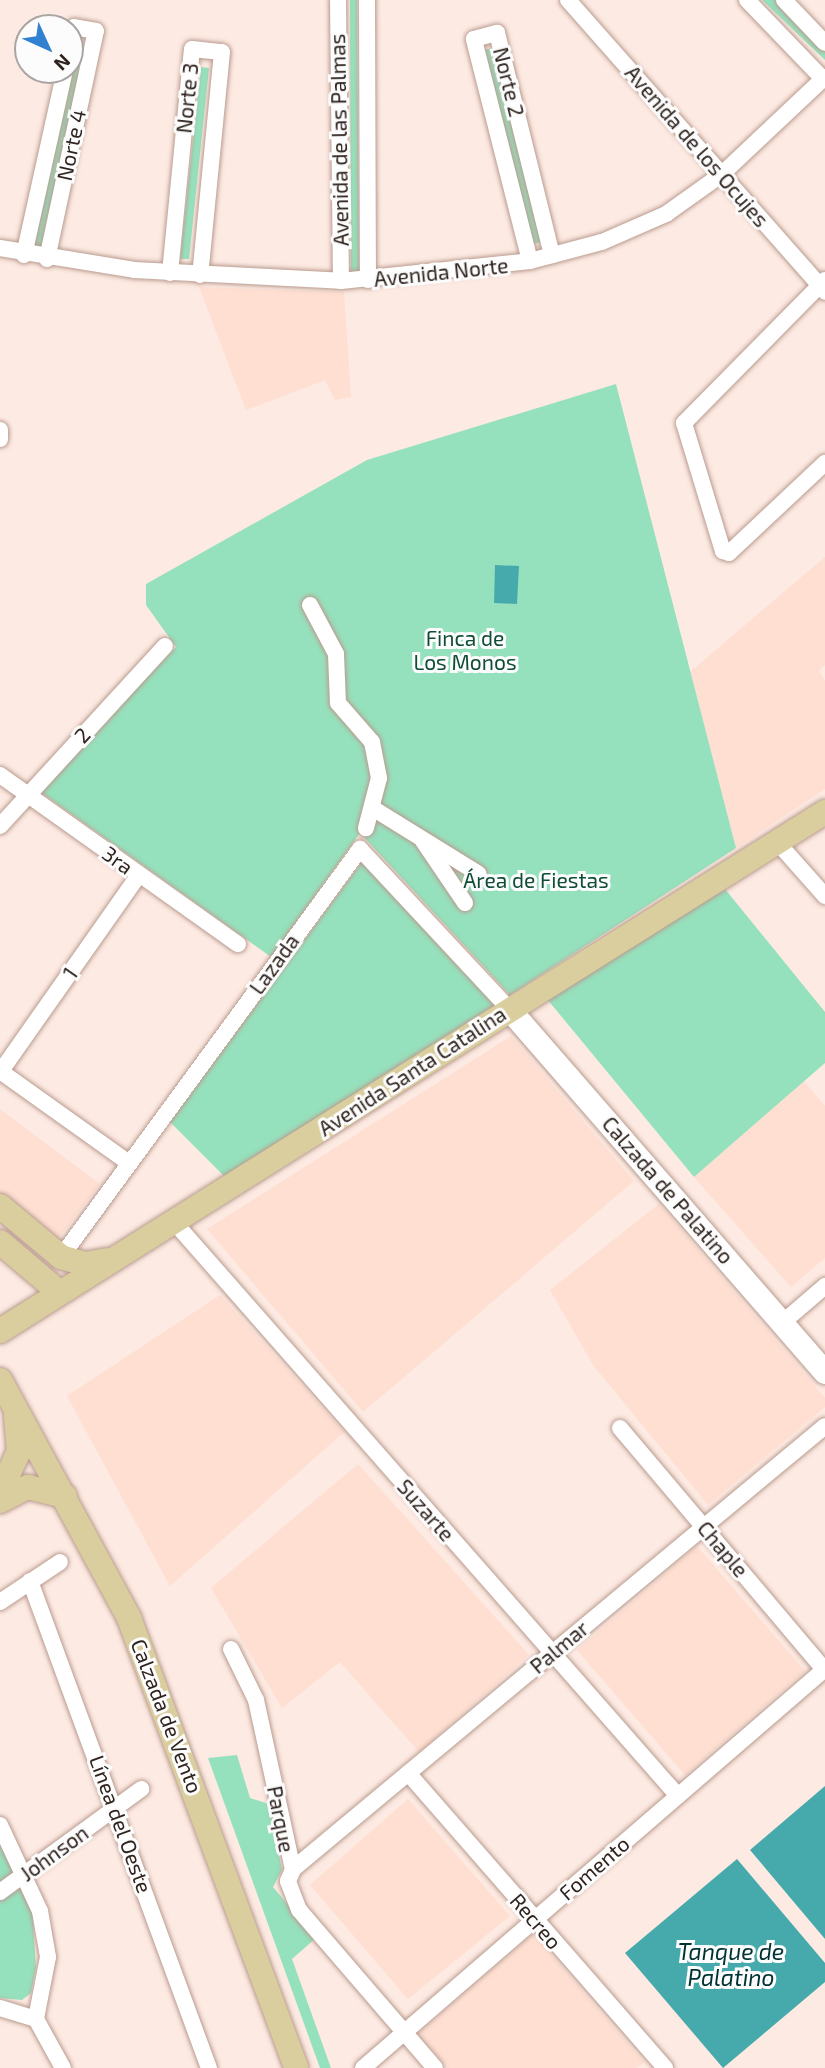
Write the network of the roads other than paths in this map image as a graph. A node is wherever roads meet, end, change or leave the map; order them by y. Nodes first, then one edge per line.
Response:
1 (338, 0) edge
2 (367, 0) edge
3 (568, 0) edge
4 (747, 0) edge
5 (784, 0) edge
6 (84, 29) edge
7 (825, 43) edge
8 (824, 78) edge
9 (62, 84) edge
10 (722, 174) junction
11 (0, 248) edge
12 (24, 255) junction
13 (552, 255) junction
14 (47, 259) junction
15 (530, 261) junction
16 (170, 273) junction
17 (200, 275) junction
18 (341, 281) junction
19 (369, 281) junction
20 (823, 286) edge
21 (825, 463) edge
22 (310, 605) dead end
23 (165, 646) dead end
24 (338, 703) junction
25 (323, 711) dead end
26 (0, 775) edge
27 (26, 794) junction
28 (374, 809) junction
29 (825, 812) edge
30 (0, 826) edge
31 (366, 828) dead end
32 (419, 836) junction
33 (778, 843) junction
34 (478, 874) dead end
35 (139, 875) junction
36 (825, 896) edge
37 (465, 903) dead end
38 (238, 944) dead end
39 (509, 1009) junction
40 (0, 1071) edge
41 (129, 1163) junction
42 (0, 1206) edge
43 (175, 1223) junction
44 (0, 1242) edge
45 (61, 1257) junction
46 (116, 1259) junction
47 (825, 1286) edge
48 (59, 1292) junction
49 (782, 1323) junction
50 (6, 1327) edge
51 (825, 1372) edge
52 (0, 1380) edge
53 (14, 1405) junction
54 (825, 1426) edge
55 (620, 1428) dead end
56 (0, 1492) edge
57 (65, 1496) junction
58 (0, 1501) edge
59 (704, 1527) junction
60 (60, 1562) dead end
61 (30, 1581) junction
62 (0, 1602) edge
63 (231, 1649) dead end
64 (552, 1653) junction
65 (825, 1670) edge
66 (408, 1773) junction
67 (141, 1789) dead end
68 (678, 1796) junction
69 (117, 1808) junction
70 (0, 1825) edge
71 (293, 1869) junction
72 (26, 1873) junction
73 (0, 1892) edge
74 (535, 1919) junction
75 (0, 2008) edge
76 (36, 2020) junction
77 (404, 2032) junction
78 (63, 2068) edge
79 (209, 2068) edge
80 (296, 2068) edge
81 (363, 2068) edge
82 (435, 2068) edge
83 (664, 2068) edge

1 - 18 street, Avenida de las Palmas
2 - 19 street, Avenida de las Palmas
3 - 10 street, Avenida de los Ocujes
4 - 8 street
5 - 7 street
6 - 14 street, Norte 4
8 - 10 street, Avenida Norte
9 - 12 street, Norte 4
10 - 13 street, Avenida Norte
10 - 20 street, Avenida de los Ocujes
11 - 12 street, Avenida Norte
12 - 14 street, Avenida Norte
13 - 15 street, Avenida Norte
13 - 15 street, Norte 2
14 - 16 street, Avenida Norte
15 - 19 street, Avenida Norte
16 - 17 street, Avenida Norte
16 - 17 street, Norte 3
17 - 18 street, Avenida Norte
18 - 19 street, Avenida Norte
20 - 21 street
22 - 24 street
23 - 27 street, 2
24 - 25 street
24 - 28 street
26 - 27 street, 3ra
27 - 30 street, 2
27 - 35 street, 3ra
28 - 31 street
28 - 32 street
29 - 33 main road, Avenida Santa Catalina
32 - 34 street
32 - 37 street
33 - 36 street
33 - 39 main road, Avenida Santa Catalina
35 - 38 street, 3ra
35 - 40 street, 1
39 - 41 street, Lazada
39 - 43 main road, Avenida Santa Catalina
39 - 49 street, Calzada de Palatino
40 - 41 street
41 - 45 street, Lazada
42 - 45 main road
43 - 46 main road, Avenida Santa Catalina
43 - 64 street, Suzarte
44 - 48 main road
45 - 46 main road
45 - 48 main road
46 - 48 main road, Avenida Santa Catalina
47 - 49 street
48 - 50 main road, Avenida Santa Catalina
49 - 51 street, Calzada de Palatino
52 - 53 main road, Calzada de Vento
53 - 56 main road
53 - 57 main road, Calzada de Vento
54 - 59 street, Palmar
55 - 59 street, Chaple
57 - 58 main road
57 - 80 main road, Calzada de Vento
59 - 64 street, Palmar
59 - 65 street, Chaple
60 - 61 street
61 - 62 street
61 - 69 street, Línea del Oeste
63 - 71 street, Parque
64 - 66 street, Palmar
64 - 68 street, Suzarte
65 - 68 street, Fomento
66 - 71 street, Palmar
66 - 74 street, Recreo
67 - 69 street, Johnson
68 - 74 street, Fomento
69 - 72 street, Johnson
69 - 79 street, Línea del Oeste
70 - 72 street
71 - 77 street, Parque
72 - 73 street, Johnson
72 - 76 street
74 - 77 street, Fomento
74 - 83 street, Recreo
75 - 76 street
76 - 78 street
77 - 81 street, Fomento
77 - 82 street, Parque

